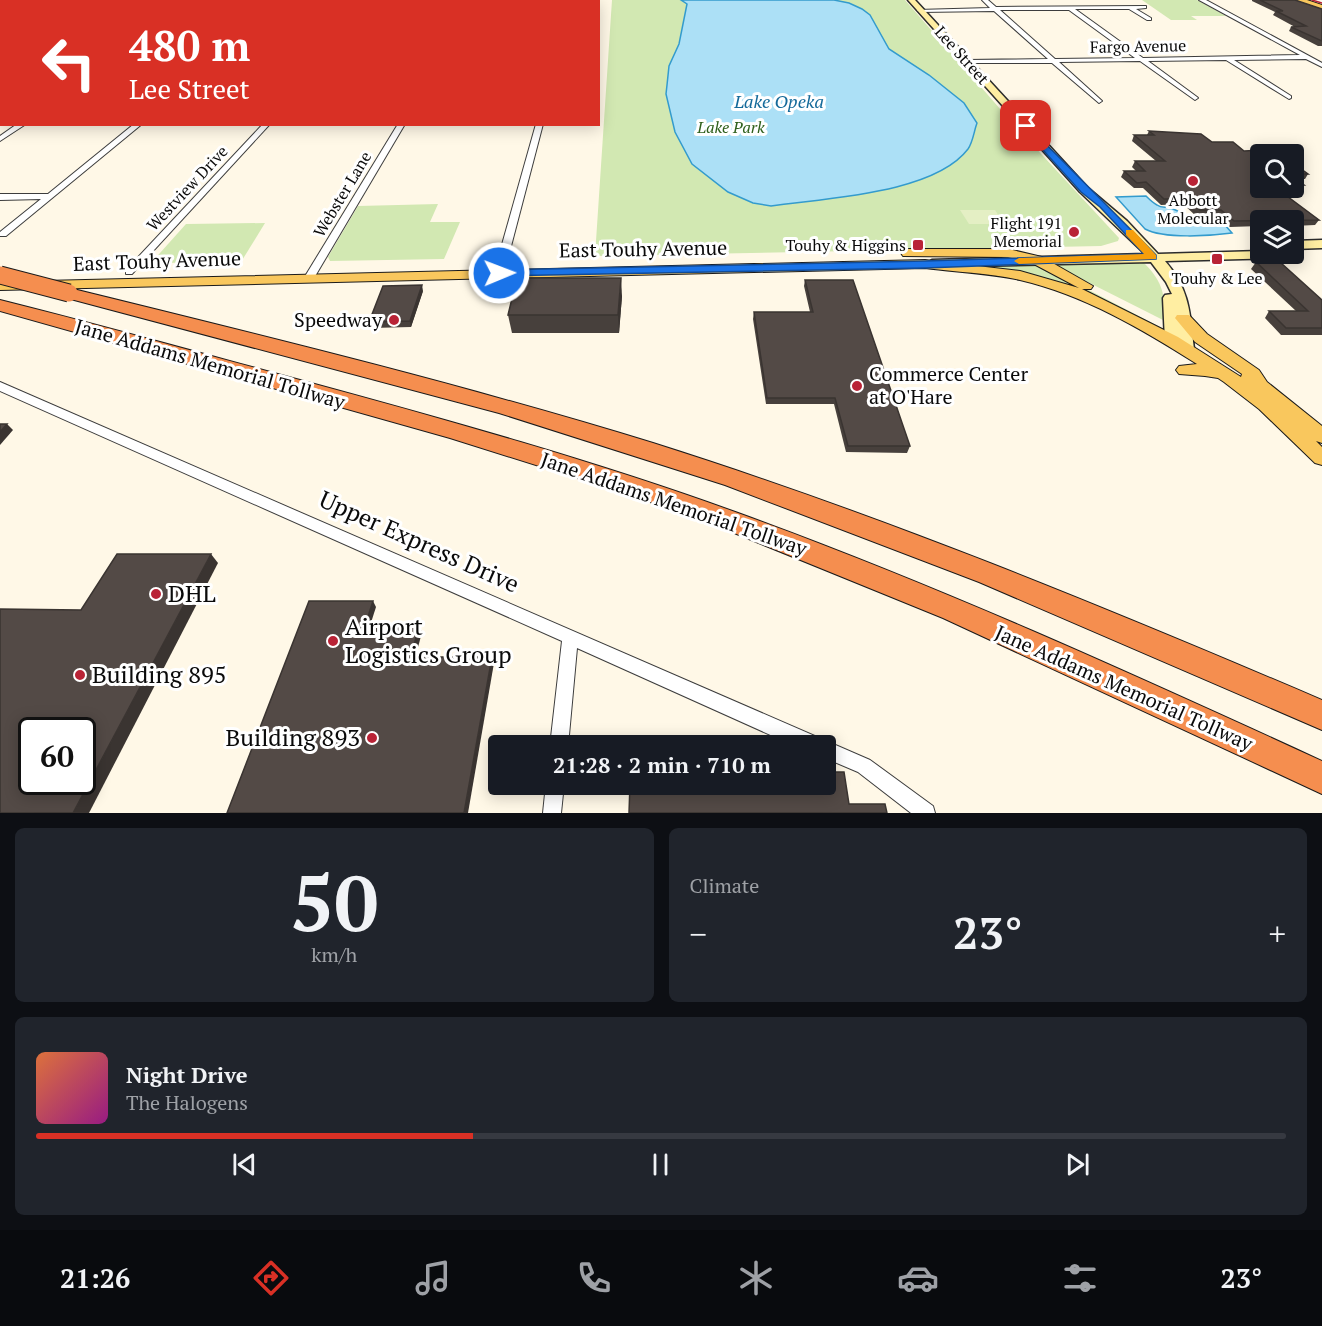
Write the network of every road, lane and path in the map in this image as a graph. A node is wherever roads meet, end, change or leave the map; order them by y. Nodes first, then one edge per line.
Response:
1 (911, 0) edge
2 (985, 0) edge
3 (1059, 0) edge
4 (1133, 0) edge
5 (1202, 0) edge
6 (1299, 0) edge
7 (1130, 7) junction
8 (1070, 8) junction
9 (1322, 8) edge
10 (995, 9) junction
11 (920, 10) junction
12 (1149, 19) dead end
13 (1308, 57) junction
14 (1227, 58) junction
15 (1142, 60) junction
16 (1054, 61) junction
17 (968, 62) junction
18 (1322, 65) edge
19 (1289, 97) dead end
20 (1195, 98) dead end
21 (1099, 101) dead end
22 (20, 126) edge
23 (137, 126) edge
24 (265, 126) edge
25 (401, 126) edge
26 (539, 126) edge
27 (0, 139) edge
28 (50, 196) junction
29 (0, 197) edge
30 (3, 234) dead end
31 (1322, 244) edge
32 (1304, 245) edge
33 (1250, 247) edge
34 (989, 251) junction
35 (1144, 253) junction
36 (1304, 253) edge
37 (1322, 253) edge
38 (1250, 255) edge
39 (1175, 256) junction
40 (1037, 260) junction
41 (925, 264) junction
42 (501, 268) junction
43 (129, 272) junction
44 (312, 272) junction
45 (1168, 273) junction
46 (0, 275) edge
47 (0, 286) edge
48 (0, 305) edge
49 (216, 332) junction
50 (1178, 339) junction
51 (183, 356) junction
52 (1185, 370) dead end
53 (1234, 381) junction
54 (0, 386) edge
55 (1322, 436) edge
56 (1322, 458) edge
57 (570, 637) junction
58 (1322, 715) edge
59 (560, 735) edge
60 (792, 735) edge
61 (836, 754) edge
62 (1322, 778) edge
63 (554, 795) edge
64 (552, 813) edge
65 (926, 813) edge

1 - 11 main road, Lee Street
2 - 10 street
3 - 8 street
4 - 7 street
5 - 13 street
6 - 9 main road
7 - 8 street
7 - 12 street
8 - 10 street
8 - 15 street
10 - 11 street
10 - 16 street
11 - 17 main road, Lee Street
13 - 14 street, Fargo Avenue
13 - 18 street
14 - 15 street, Fargo Avenue
14 - 19 street
15 - 16 street, Fargo Avenue
15 - 20 street
16 - 17 street, Fargo Avenue
16 - 21 street
17 - 35 main road, Lee Street
22 - 27 street
23 - 28 street
24 - 43 street, Westview Drive
25 - 44 street, Webster Lane
26 - 42 street
28 - 29 street
28 - 30 street
31 - 32 main road
33 - 35 main road, East Touhy Avenue
34 - 35 main road, East Touhy Avenue
34 - 40 main road
34 - 42 main road, East Touhy Avenue
35 - 39 main road, East Touhy Avenue
35 - 40 main road, East Touhy Avenue
35 - 45 main road, Lee Street
35 - 50 main road, Lee Street
36 - 37 main road
38 - 39 main road, East Touhy Avenue
39 - 45 main road
40 - 41 main road, East Touhy Avenue
40 - 50 main road
41 - 42 main road, East Touhy Avenue
41 - 50 main road
42 - 44 main road, East Touhy Avenue
43 - 44 main road, East Touhy Avenue
43 - 46 main road, East Touhy Avenue
44 - 47 main road, East Touhy Avenue
45 - 50 main road, Lee Street
46 - 49 highway, Jane Addams Memorial Tollway, bridge
48 - 51 highway, Jane Addams Memorial Tollway
49 - 51 highway
49 - 58 highway, Jane Addams Memorial Tollway
50 - 53 main road
50 - 55 main road
51 - 62 highway, Jane Addams Memorial Tollway
52 - 53 main road
53 - 56 main road
54 - 57 street, Upper Express Drive
57 - 59 street
57 - 60 street, Upper Express Drive
61 - 65 street
63 - 64 street

